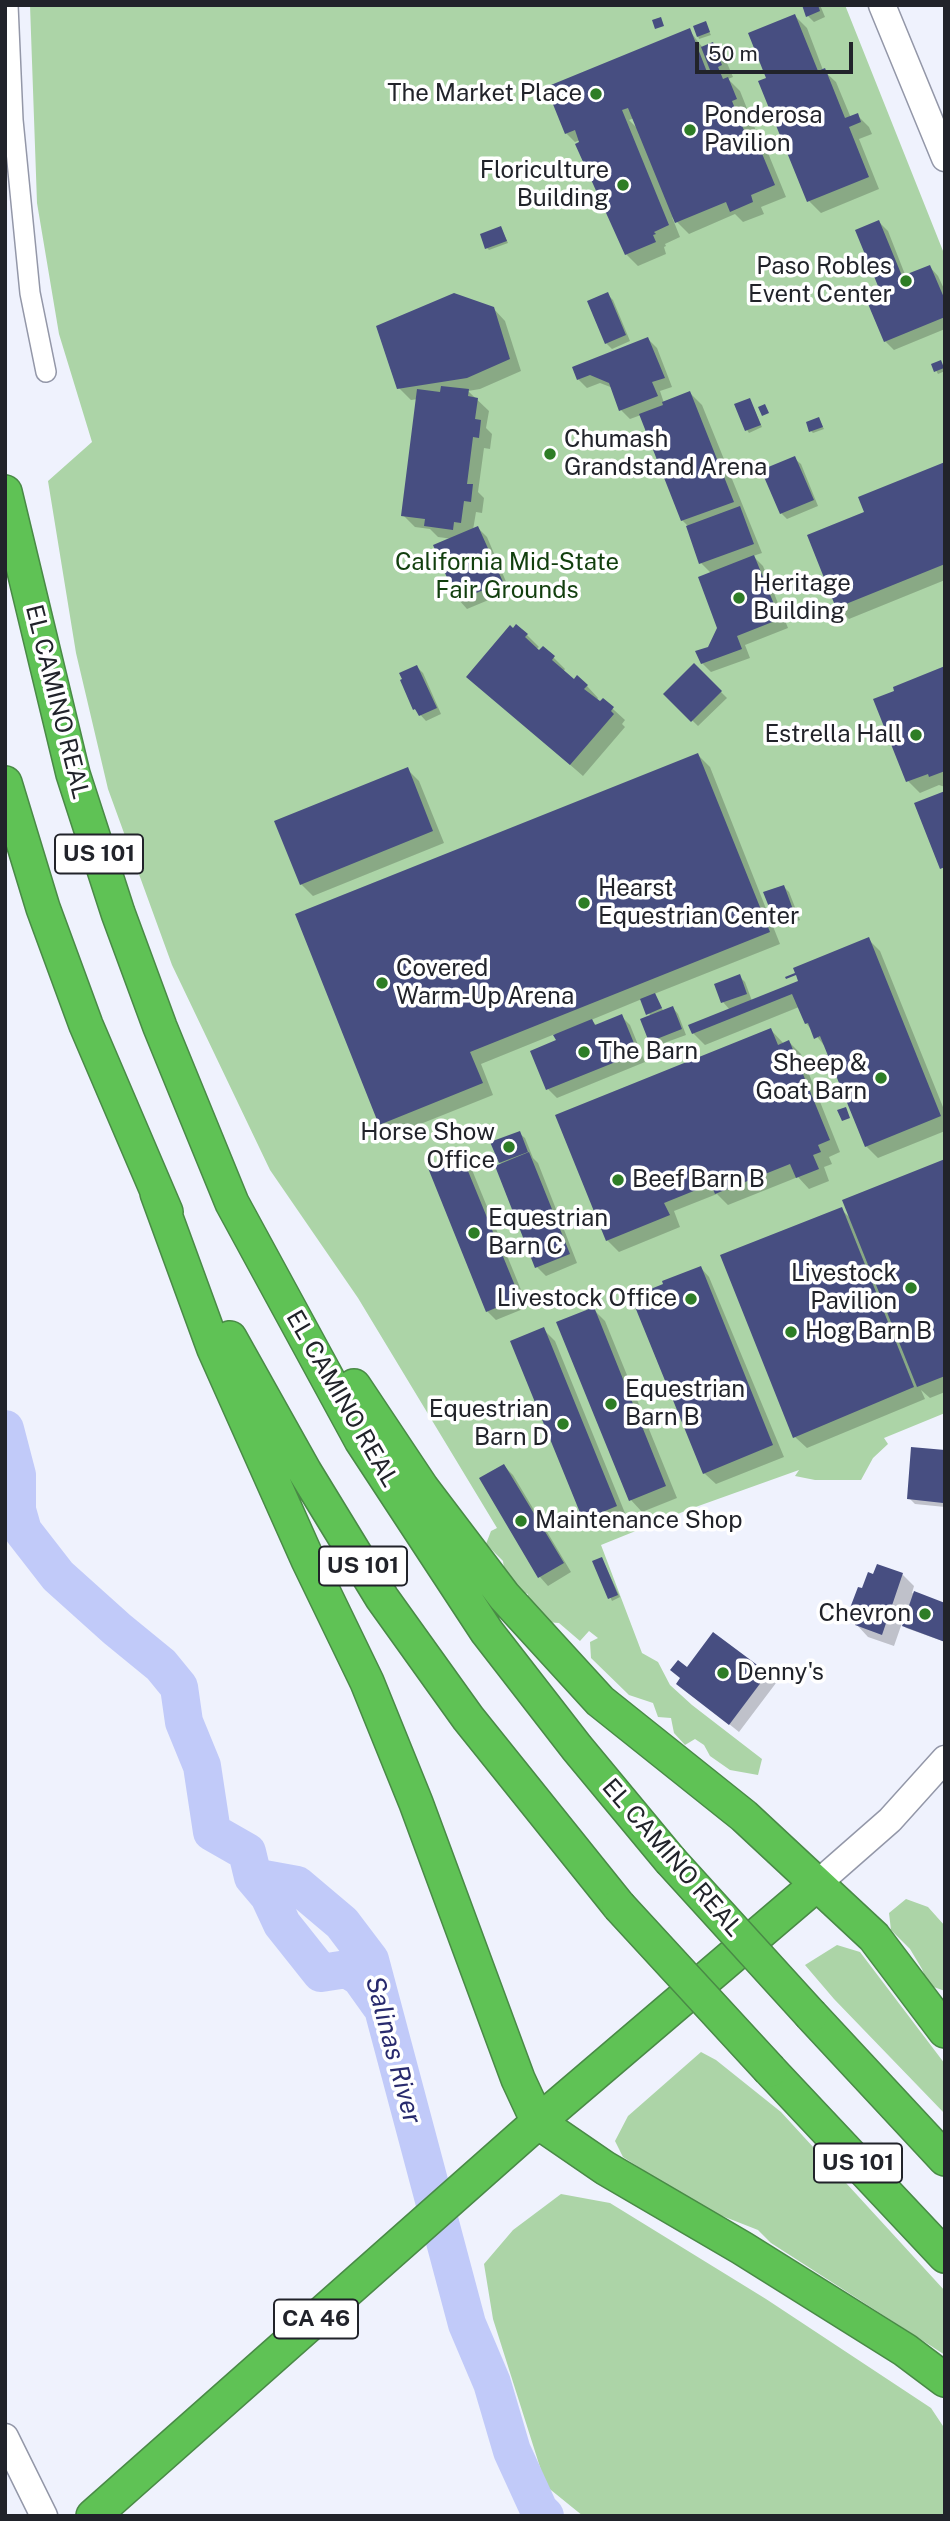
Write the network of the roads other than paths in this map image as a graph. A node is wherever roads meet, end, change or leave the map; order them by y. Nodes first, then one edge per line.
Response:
1 (8, 5) edge
2 (882, 5) edge
3 (945, 158) edge
4 (46, 372) dead end
5 (5, 492) edge
6 (5, 783) edge
7 (157, 1193) junction
8 (232, 1203) junction
9 (942, 1769) edge
10 (817, 1884) junction
11 (945, 2031) edge
12 (538, 2122) junction
13 (945, 2159) edge
14 (945, 2256) edge
15 (945, 2380) edge
16 (5, 2437) edge
17 (44, 2516) edge
18 (93, 2516) edge

1 - 4 street
2 - 3 main road
5 - 8 highway, EL CAMINO REAL / US 101
6 - 7 highway, US 101
7 - 12 highway
7 - 14 highway, US 101, bridge
8 - 10 highway
8 - 13 highway, EL CAMINO REAL / US 101, bridge
9 - 10 main road
10 - 11 highway
10 - 12 highway, CA 46
12 - 15 highway
12 - 18 highway, CA 46
16 - 17 main road

